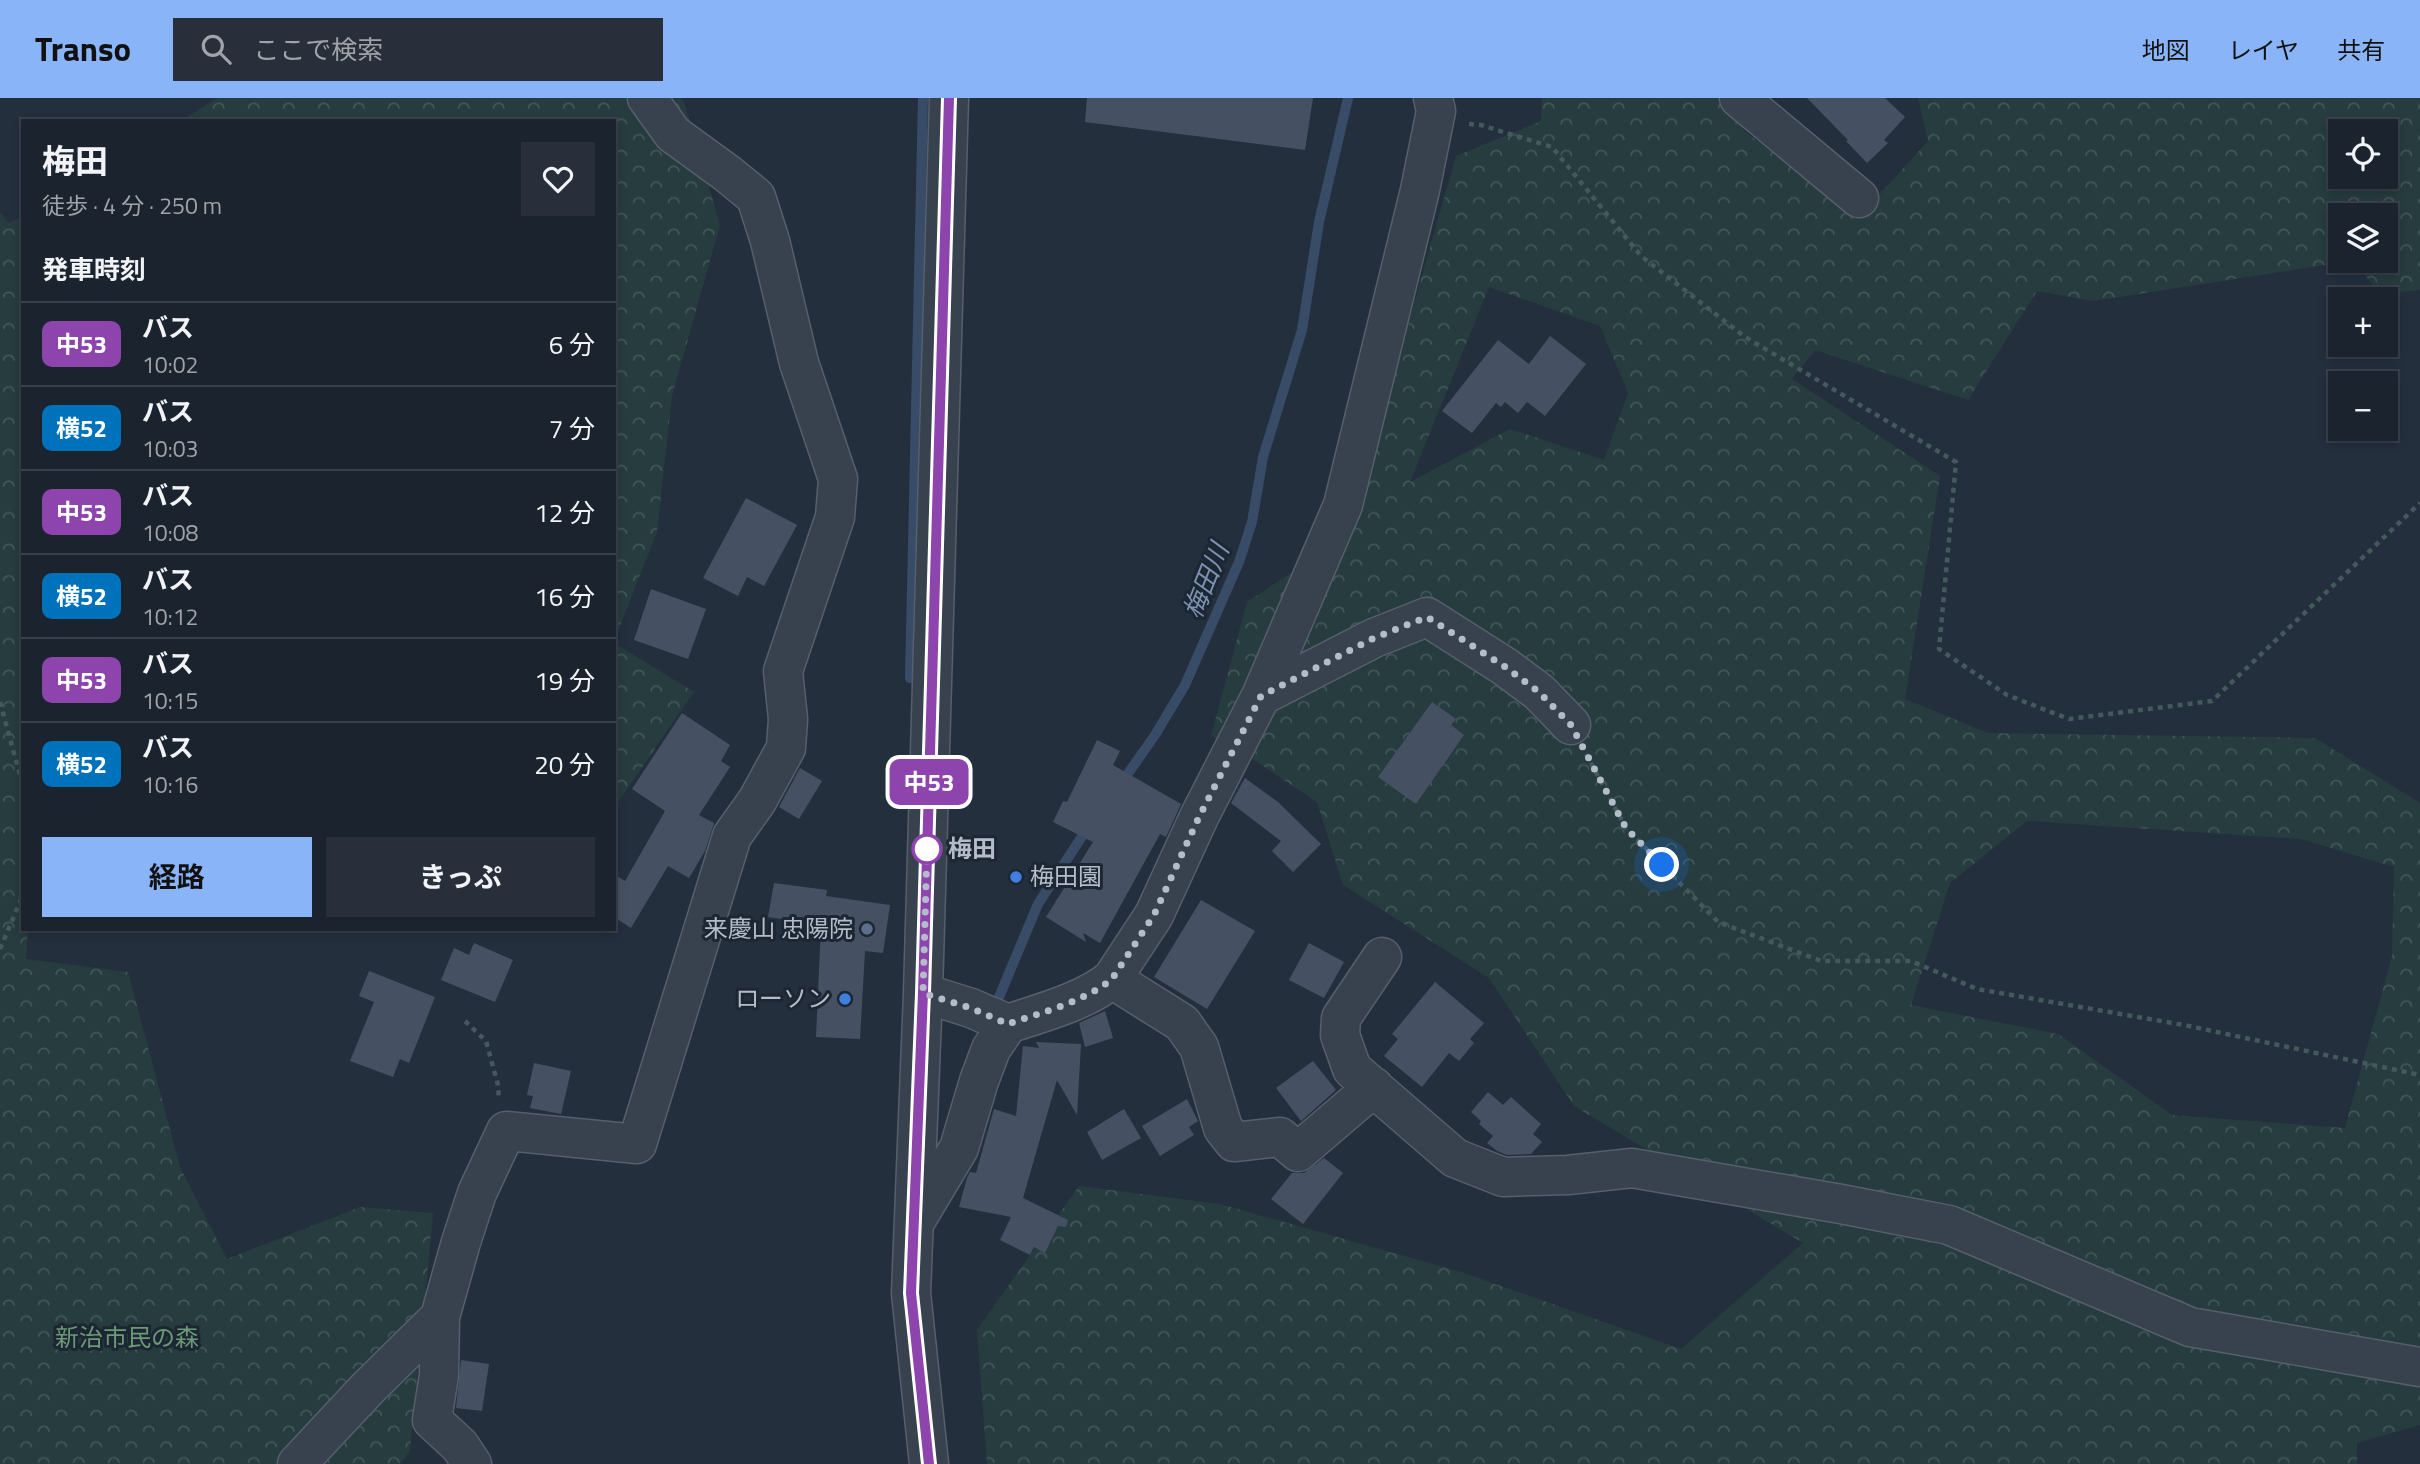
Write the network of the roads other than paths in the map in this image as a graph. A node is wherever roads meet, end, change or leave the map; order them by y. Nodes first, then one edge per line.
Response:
1 (647, 98) edge
2 (948, 98) edge
3 (1739, 98) edge
4 (1433, 110) edge
5 (1859, 198) dead end
6 (1261, 696) junction
7 (1571, 725) road end
8 (1382, 957) dead end
9 (1112, 979) junction
10 (923, 993) junction
11 (995, 1018) junction
12 (1374, 1087) junction
13 (914, 1223) junction
14 (440, 1317) junction
15 (2420, 1367) edge
16 (297, 1464) edge
17 (472, 1464) edge
18 (929, 1464) edge

1 - 14 street
2 - 10 street
3 - 5 street
4 - 6 street
6 - 7 street
6 - 9 street
8 - 12 street
9 - 11 street
9 - 12 street
10 - 11 street
10 - 13 street
11 - 13 street
12 - 15 street
13 - 18 street
14 - 16 street
14 - 17 street

